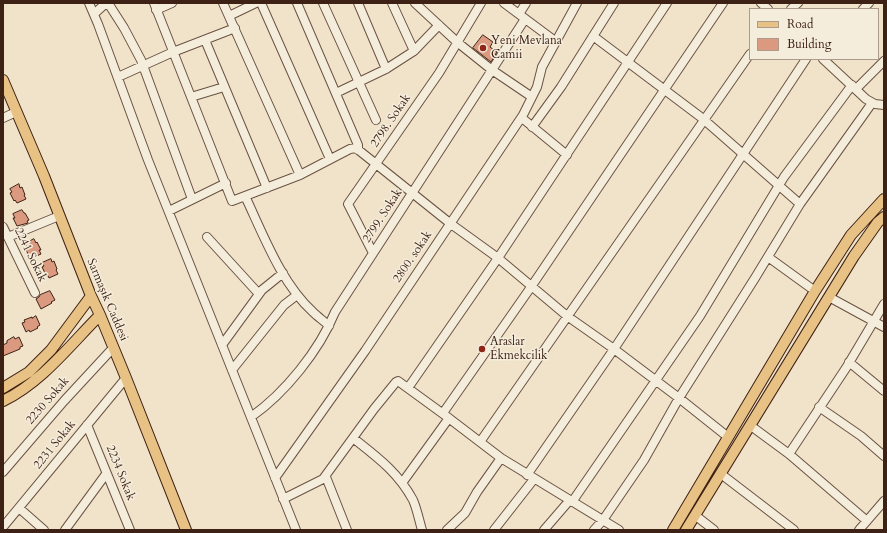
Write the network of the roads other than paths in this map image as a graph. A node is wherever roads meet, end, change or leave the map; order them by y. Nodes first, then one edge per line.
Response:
1 (89, 3) edge
2 (107, 3) edge
3 (172, 3) edge
4 (223, 3) edge
5 (256, 3) edge
6 (261, 3) edge
7 (297, 3) edge
8 (322, 3) edge
9 (358, 3) edge
10 (392, 3) edge
11 (415, 3) edge
12 (481, 3) edge
13 (504, 3) edge
14 (526, 3) edge
15 (577, 3) edge
16 (614, 3) edge
17 (667, 3) edge
18 (723, 3) edge
19 (155, 6) edge
20 (94, 14) junction
21 (229, 16) junction
22 (522, 17) junction
23 (438, 25) junction
24 (235, 28) junction
25 (593, 36) junction
26 (205, 40) junction
27 (555, 41) junction
28 (457, 42) junction
29 (414, 51) junction
30 (173, 52) junction
31 (749, 55) edge
32 (805, 60) edge
33 (824, 60) edge
34 (884, 61) edge
35 (628, 62) junction
36 (143, 66) junction
37 (386, 69) junction
38 (492, 70) junction
39 (118, 77) junction
40 (3, 80) edge
41 (358, 82) junction
42 (224, 87) junction
43 (854, 87) junction
44 (664, 89) junction
45 (336, 93) junction
46 (191, 97) junction
47 (532, 97) junction
48 (872, 103) junction
49 (884, 105) edge
50 (16, 112) junction
51 (3, 118) edge
52 (522, 118) junction
53 (376, 120) dead end
54 (704, 120) junction
55 (532, 127) junction
56 (358, 150) junction
57 (743, 154) junction
58 (567, 155) junction
59 (330, 159) junction
60 (376, 164) junction
61 (300, 174) junction
62 (226, 183) junction
63 (778, 186) junction
64 (267, 188) junction
65 (412, 193) junction
66 (244, 196) junction
67 (884, 199) edge
68 (192, 200) junction
69 (800, 204) junction
70 (168, 211) junction
71 (59, 216) junction
72 (884, 217) edge
73 (450, 224) junction
74 (3, 227) edge
75 (8, 237) junction
76 (207, 237) dead end
77 (373, 253) junction
78 (768, 257) junction
79 (498, 258) junction
80 (283, 273) junction
81 (531, 287) junction
82 (815, 291) junction
83 (35, 293) dead end
84 (259, 294) junction
85 (297, 295) junction
86 (91, 296) junction
87 (829, 297) junction
88 (884, 304) edge
89 (100, 315) junction
90 (567, 316) junction
91 (874, 321) junction
92 (329, 326) junction
93 (884, 327) edge
94 (222, 345) junction
95 (113, 348) junction
96 (614, 349) junction
97 (849, 362) junction
98 (232, 370) junction
99 (126, 378) junction
100 (656, 381) junction
101 (3, 388) edge
102 (408, 388) junction
103 (884, 391) edge
104 (679, 398) junction
105 (3, 401) edge
106 (819, 407) junction
107 (446, 415) junction
108 (251, 418) junction
109 (87, 424) junction
110 (751, 426) junction
111 (728, 437) junction
112 (353, 438) junction
113 (480, 442) junction
114 (789, 454) junction
115 (884, 456) edge
116 (501, 458) junction
117 (3, 472) edge
118 (106, 474) junction
119 (721, 474) junction
120 (326, 477) junction
121 (531, 477) junction
122 (275, 478) junction
123 (402, 483) junction
124 (283, 499) junction
125 (570, 501) junction
126 (884, 501) edge
127 (19, 508) junction
128 (696, 516) junction
129 (603, 520) junction
130 (866, 521) junction
131 (4, 525) edge
132 (44, 530) edge
133 (65, 530) edge
134 (130, 530) edge
135 (186, 530) edge
136 (296, 530) edge
137 (347, 530) edge
138 (422, 530) edge
139 (447, 530) edge
140 (494, 530) edge
141 (544, 530) edge
142 (594, 530) edge
143 (619, 530) edge
144 (673, 530) edge
145 (686, 530) edge
146 (714, 530) edge
147 (794, 530) edge
148 (859, 530) edge

1 - 20 street
2 - 20 street
2 - 36 street
3 - 19 street
4 - 21 street
5 - 21 street
6 - 59 street
7 - 45 street
8 - 41 street
9 - 37 street
10 - 29 street
11 - 23 street
12 - 28 street, 2798. Sokak
13 - 22 street
14 - 22 street, 2799. Sokak
15 - 27 street, 2800. sokak
16 - 25 street
17 - 35 street
18 - 44 street
19 - 30 street
20 - 39 street
21 - 24 street
22 - 27 street
22 - 38 street, 2799. Sokak
23 - 28 street
23 - 29 street
24 - 26 street
24 - 61 street
25 - 35 street
25 - 55 street
26 - 30 street
26 - 42 street
27 - 47 street, 2800. sokak
28 - 38 street
28 - 60 street, 2798. Sokak
29 - 37 street
30 - 36 street
30 - 46 street
31 - 54 street
32 - 57 street
33 - 43 street
34 - 43 street
35 - 44 street
35 - 58 street
36 - 39 street
36 - 68 street
37 - 41 street
38 - 47 street
38 - 65 street, 2799. Sokak
39 - 70 street
40 - 50 main road, Sarmaşık Caddesi
41 - 45 street
41 - 53 street
42 - 46 street
42 - 64 street
43 - 48 street
43 - 63 street
44 - 54 street
44 - 81 street
45 - 56 street
46 - 62 street
47 - 52 street, 2800. sokak
48 - 49 street
48 - 69 street
50 - 51 street
50 - 71 main road, Sarmaşık Caddesi
52 - 55 street
52 - 73 street, 2800. sokak
54 - 57 street
54 - 90 street
55 - 58 street
56 - 59 street
56 - 60 street
57 - 63 street
57 - 96 street
58 - 79 street
59 - 61 street
60 - 65 street
60 - 77 street, 2798. Sokak
61 - 64 street
62 - 66 street
62 - 68 street
63 - 69 street
63 - 100 street
64 - 66 street
65 - 73 street
65 - 77 street, 2799. Sokak
66 - 80 street
67 - 82 main road
68 - 70 street
69 - 78 street
70 - 94 street
71 - 75 street
71 - 86 main road, Sarmaşık Caddesi
72 - 87 main road
73 - 79 street
73 - 122 street, 2800. sokak
74 - 75 street, 2241 Sokak
75 - 83 street, 2241 Sokak
76 - 84 street
77 - 92 street, 2799. Sokak
78 - 82 street
78 - 104 street
79 - 81 street
79 - 102 street
80 - 84 street
80 - 85 street
81 - 90 street
81 - 107 street
82 - 111 main road
84 - 94 street
85 - 92 street
85 - 98 street
86 - 89 main road, Sarmaşık Caddesi
86 - 101 main road
87 - 91 street
87 - 110 main road
88 - 91 street
89 - 95 main road, Sarmaşık Caddesi
89 - 105 main road
90 - 96 street
90 - 113 street
91 - 93 street
91 - 97 street
92 - 108 street, 2799. Sokak
94 - 98 street
95 - 99 main road, Sarmaşık Caddesi
95 - 117 street, 2230 Sokak
96 - 100 street
96 - 121 street
97 - 103 street
97 - 106 street
98 - 108 street
99 - 109 street, 2231 Sokak
99 - 135 main road, Sarmaşık Caddesi
100 - 104 street
100 - 125 street
102 - 107 street
102 - 112 street
104 - 111 street
104 - 129 street
106 - 114 street
106 - 115 street
107 - 113 street
107 - 123 street
108 - 122 street
109 - 118 street, 2234 Sokak
109 - 127 street, 2231 Sokak
110 - 114 street
110 - 119 main road
111 - 144 main road
112 - 120 street
112 - 123 street
113 - 116 street
114 - 130 street
116 - 121 street
116 - 139 street
118 - 133 street
118 - 134 street, 2234 Sokak
119 - 128 main road
119 - 147 street
120 - 124 street
120 - 137 street
121 - 125 street
121 - 140 street
122 - 124 street
123 - 138 street
124 - 136 street
125 - 129 street
125 - 141 street
126 - 130 street
127 - 131 street, 2231 Sokak
127 - 132 street
128 - 145 main road
128 - 146 street
129 - 142 street
129 - 143 street
130 - 148 street

